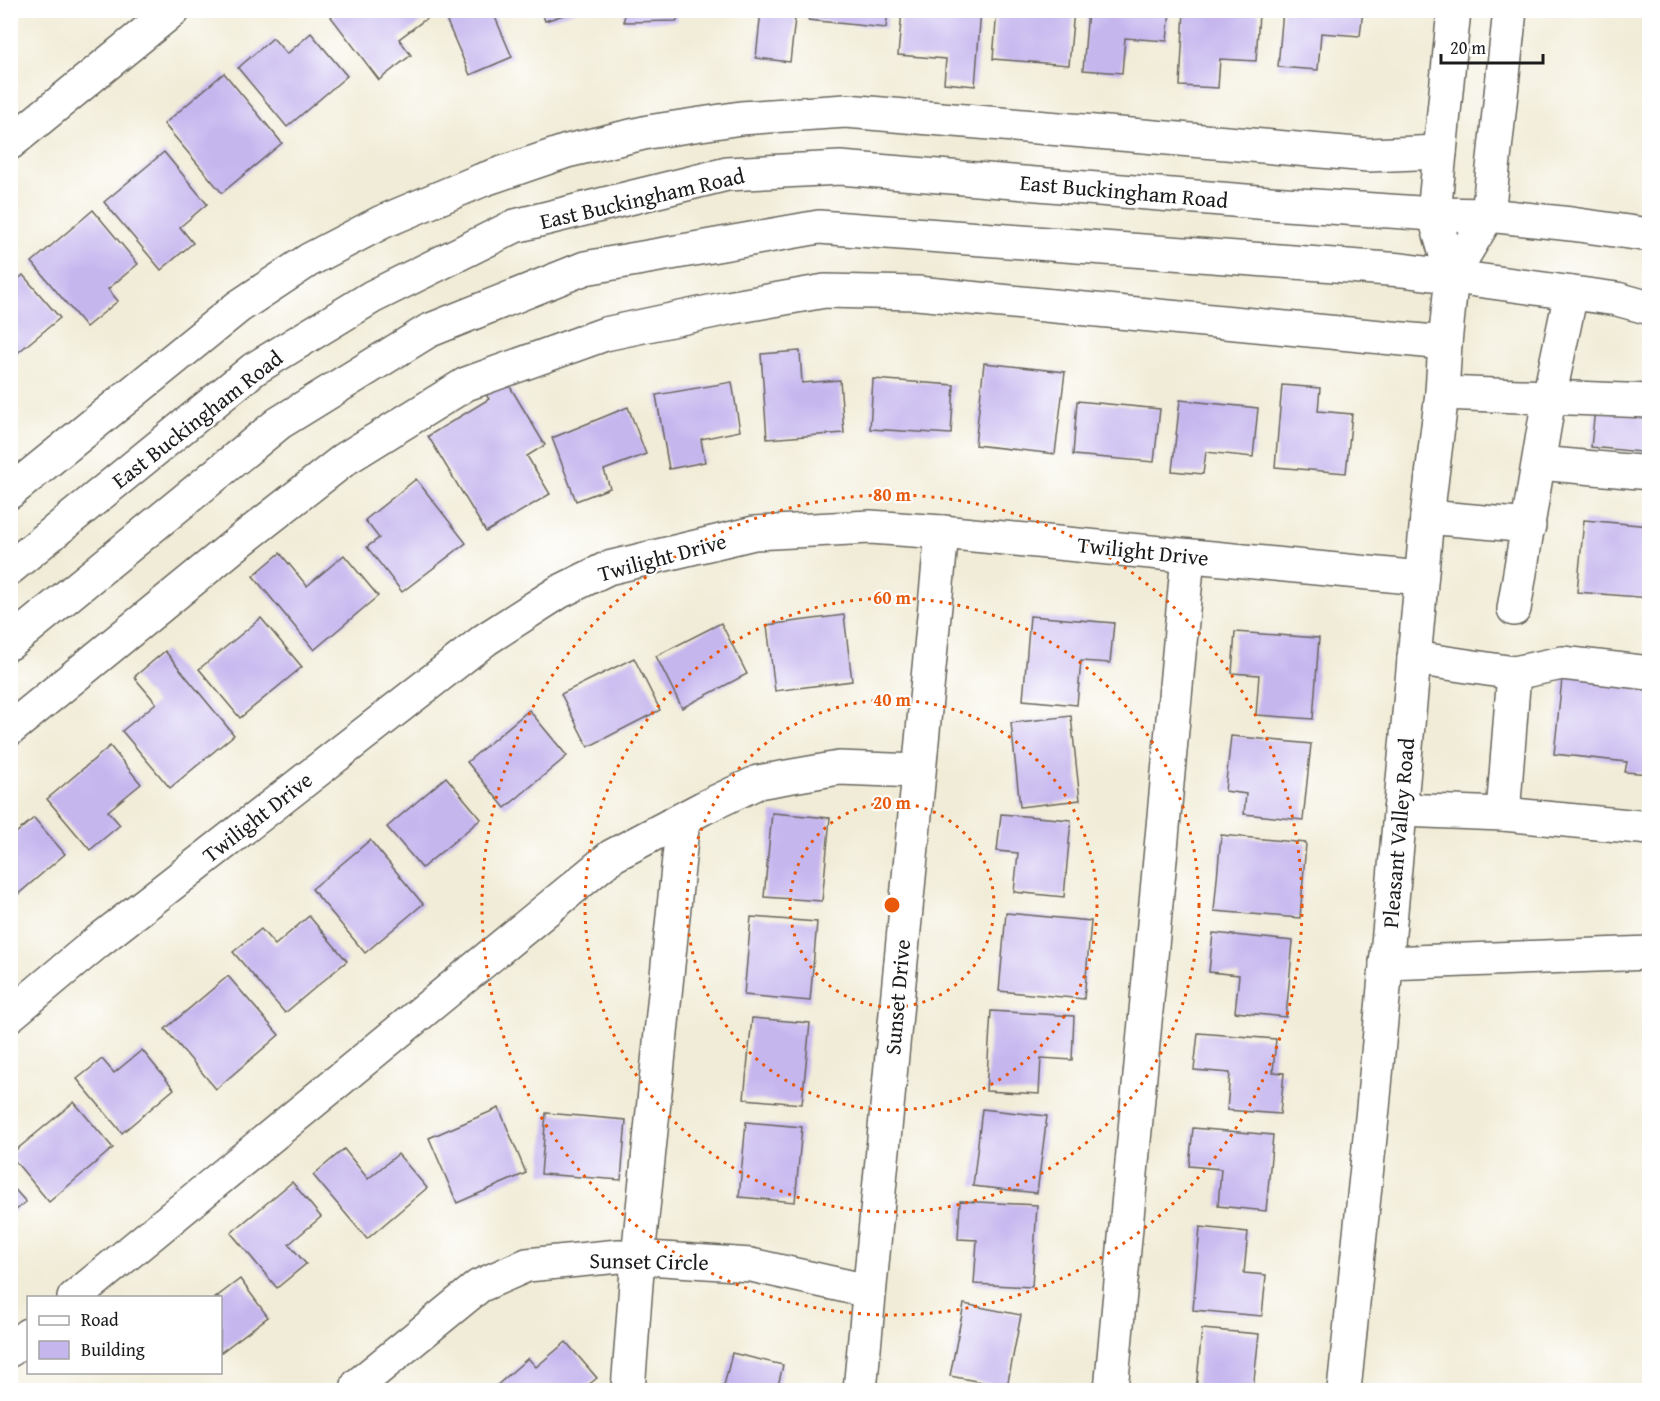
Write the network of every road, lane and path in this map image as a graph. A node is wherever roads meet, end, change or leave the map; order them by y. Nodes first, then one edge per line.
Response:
1 (173, 10) edge
2 (1454, 10) edge
3 (1510, 10) edge
4 (10, 143) edge
5 (1440, 152) junction
6 (1434, 214) junction
7 (1488, 215) junction
8 (1650, 235) edge
9 (1452, 275) junction
10 (1571, 293) junction
11 (1650, 308) edge
12 (1445, 343) junction
13 (1442, 393) junction
14 (1549, 398) junction
15 (1650, 401) edge
16 (1539, 463) junction
17 (1650, 473) edge
18 (10, 492) edge
19 (1427, 517) junction
20 (1529, 526) junction
21 (942, 532) junction
22 (1188, 556) junction
23 (10, 568) edge
24 (1421, 578) junction
25 (1514, 609) dead end
26 (10, 643) edge
27 (1414, 658) junction
28 (1514, 673) junction
29 (1650, 673) edge
30 (10, 729) edge
31 (918, 771) junction
32 (1400, 810) junction
33 (1503, 814) junction
34 (683, 819) junction
35 (1650, 828) edge
36 (1650, 953) edge
37 (1386, 963) junction
38 (10, 1015) edge
39 (638, 1257) junction
40 (868, 1292) junction
41 (76, 1296) edge
42 (27, 1336) edge
43 (10, 1350) edge
44 (358, 1385) dead end
45 (628, 1390) edge
46 (860, 1390) edge
47 (1110, 1390) edge
48 (1344, 1390) edge

1 - 4 street
2 - 5 street, Pleasant Valley Road
3 - 7 street, Pleasant Valley Road
5 - 6 street, Pleasant Valley Road
5 - 18 street
6 - 7 street, East Buckingham Road
6 - 9 street, Pleasant Valley Road
6 - 23 street, East Buckingham Road
7 - 8 street, East Buckingham Road
7 - 9 street, Pleasant Valley Road
9 - 10 street
9 - 12 street, Pleasant Valley Road
9 - 26 street
10 - 11 street
10 - 14 street
12 - 13 street, Pleasant Valley Road
12 - 30 street
13 - 14 street
13 - 19 street, Pleasant Valley Road
14 - 15 street
14 - 16 street
16 - 17 street
16 - 20 street
19 - 20 street
19 - 24 street, Pleasant Valley Road
20 - 25 street
21 - 22 street, Twilight Drive
21 - 31 street, Sunset Drive
21 - 38 street, Twilight Drive
22 - 24 street, Twilight Drive
22 - 47 street
24 - 27 street, Pleasant Valley Road
27 - 28 street
27 - 32 street, Pleasant Valley Road
28 - 29 street
28 - 33 street
31 - 34 street
31 - 40 street, Sunset Drive
32 - 33 street
32 - 37 street, Pleasant Valley Road
33 - 35 street
34 - 39 street
34 - 41 street
36 - 37 street
37 - 48 street, Pleasant Valley Road
39 - 40 street, Sunset Circle
39 - 44 street, Sunset Circle
39 - 45 street
40 - 46 street, Sunset Drive
42 - 43 street

